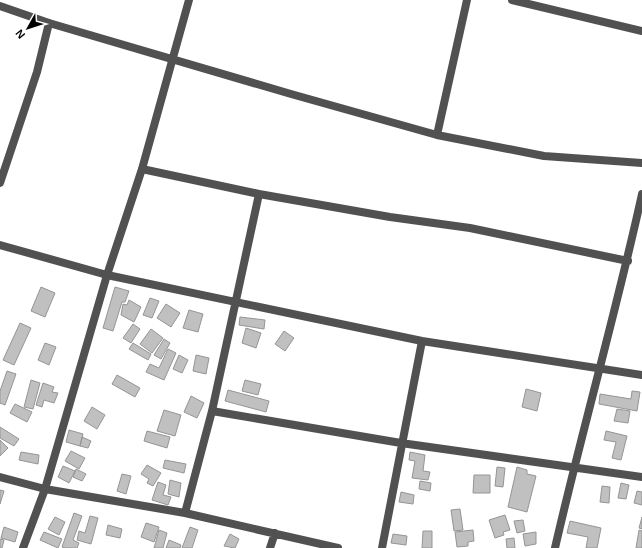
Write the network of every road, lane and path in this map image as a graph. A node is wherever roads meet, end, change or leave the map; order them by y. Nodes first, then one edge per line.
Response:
1 (189, 0) edge
2 (467, 0) edge
3 (512, 0) edge
4 (0, 6) edge
5 (49, 23) junction
6 (642, 31) edge
7 (172, 58) junction
8 (437, 135) junction
9 (642, 163) edge
10 (142, 169) junction
11 (0, 183) edge
12 (260, 194) junction
13 (642, 194) edge
14 (0, 246) edge
15 (628, 261) junction
16 (107, 275) junction
17 (236, 302) junction
18 (422, 341) junction
19 (600, 368) junction
20 (642, 375) edge
21 (212, 411) junction
22 (402, 443) junction
23 (573, 468) junction
24 (642, 476) edge
25 (0, 477) edge
26 (45, 489) junction
27 (185, 513) junction
28 (275, 533) junction
29 (23, 548) edge
30 (270, 548) edge
31 (338, 548) edge
32 (382, 548) edge
33 (555, 548) edge

1 - 7 street
2 - 8 street
3 - 6 street
4 - 5 street
5 - 7 street
5 - 11 street
7 - 8 street
7 - 10 street
8 - 9 street
10 - 12 street
10 - 16 street
12 - 15 street
12 - 17 street
13 - 15 street
14 - 16 street
15 - 19 street
16 - 17 street
16 - 26 street
17 - 18 street
17 - 21 street
18 - 19 street
18 - 22 street
19 - 20 street
19 - 23 street
21 - 22 street
21 - 27 street
22 - 23 street
22 - 32 street
23 - 24 street
23 - 33 street
25 - 26 street
26 - 27 street
26 - 29 street
27 - 28 street
28 - 30 street
28 - 31 street

